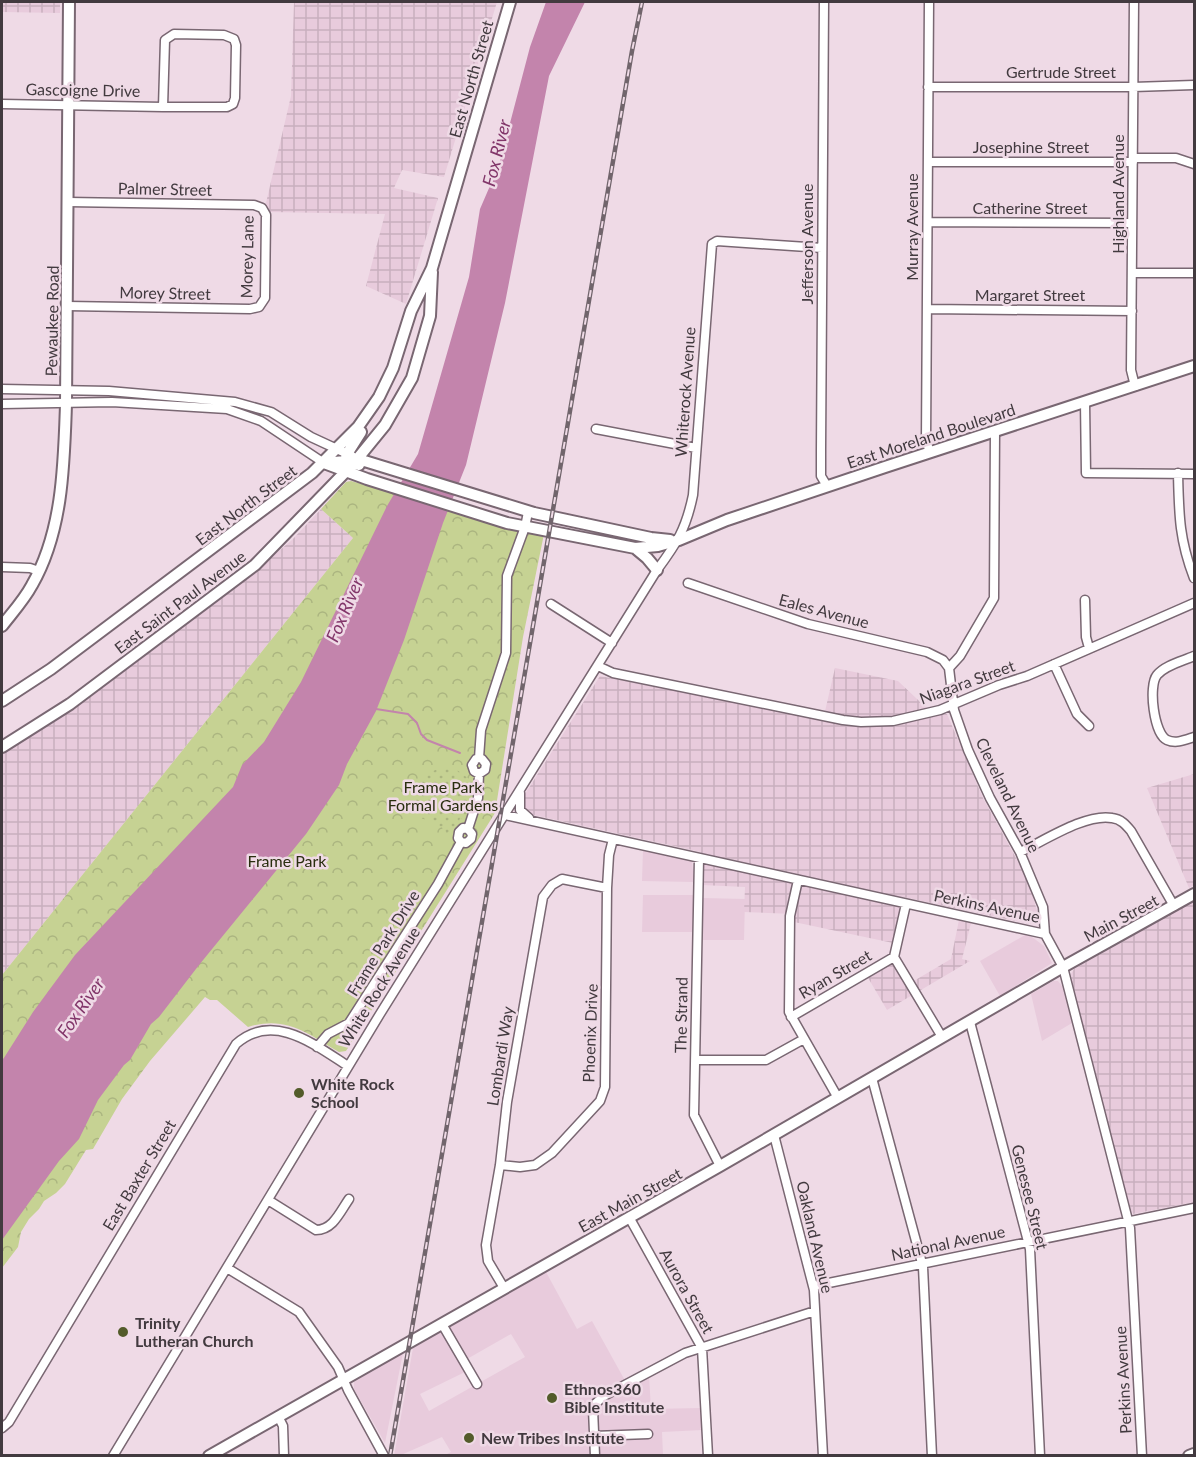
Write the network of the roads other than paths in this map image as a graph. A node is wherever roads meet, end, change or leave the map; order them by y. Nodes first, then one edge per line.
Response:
1 (69, 2) edge
2 (510, 2) edge
3 (824, 2) edge
4 (929, 2) edge
5 (1134, 2) edge
6 (1194, 84) edge
7 (928, 87) junction
8 (1133, 87) junction
9 (2, 104) edge
10 (67, 105) junction
11 (163, 107) junction
12 (1133, 160) junction
13 (928, 162) junction
14 (1194, 164) edge
15 (68, 202) junction
16 (262, 208) joint
17 (928, 222) junction
18 (1132, 223) junction
19 (822, 248) junction
20 (432, 268) junction
21 (1132, 273) junction
22 (1194, 273) edge
23 (67, 306) junction
24 (261, 306) joint
25 (927, 309) junction
26 (1132, 311) junction
27 (399, 351) junction
28 (1194, 366) edge
29 (1135, 386) junction
30 (2, 388) edge
31 (15, 389) junction
32 (66, 389) junction
33 (1085, 402) junction
34 (2, 404) edge
35 (15, 404) junction
36 (66, 404) junction
37 (596, 429) dead end
38 (995, 431) junction
39 (375, 438) junction
40 (696, 448) junction
41 (930, 452) junction
42 (348, 460) junction
43 (324, 463) junction
44 (1178, 473) junction
45 (1194, 474) edge
46 (394, 478) junction
47 (826, 486) junction
48 (456, 498) junction
49 (528, 512) junction
50 (592, 526) junction
51 (525, 527) junction
52 (589, 539) junction
53 (679, 540) junction
54 (634, 548) junction
55 (2, 567) edge
56 (657, 570) junction
57 (39, 571) junction
58 (1194, 578) edge
59 (688, 583) dead end
60 (1085, 600) dead end
61 (1194, 603) edge
62 (551, 604) dead end
63 (2, 626) edge
64 (612, 643) junction
65 (1089, 648) junction
66 (1194, 656) edge
67 (1054, 664) junction
68 (598, 666) junction
69 (949, 668) junction
70 (2, 701) edge
71 (953, 706) junction
72 (1089, 726) dead end
73 (1194, 737) edge
74 (2, 747) edge
75 (520, 790) junction
76 (505, 815) junction
77 (543, 823) junction
78 (613, 839) junction
79 (1020, 852) junction
80 (699, 858) junction
81 (798, 880) junction
82 (607, 888) junction
83 (1194, 894) edge
84 (906, 904) junction
85 (1174, 906) junction
86 (1045, 934) junction
87 (894, 957) junction
88 (1063, 967) junction
89 (791, 1017) junction
90 (970, 1022) junction
91 (942, 1037) junction
92 (804, 1040) junction
93 (317, 1047) junction
94 (695, 1060) junction
95 (348, 1066) junction
96 (872, 1078) junction
97 (838, 1098) junction
98 (774, 1135) junction
99 (501, 1165) junction
100 (720, 1166) junction
101 (349, 1199) dead end
102 (267, 1200) junction
103 (1194, 1208) edge
104 (629, 1217) junction
105 (1129, 1221) junction
106 (1028, 1242) junction
107 (922, 1264) junction
108 (227, 1268) junction
109 (814, 1286) junction
110 (504, 1288) junction
111 (815, 1311) junction
112 (442, 1324) junction
113 (702, 1348) junction
114 (343, 1378) junction
115 (477, 1384) dead end
116 (278, 1416) junction
117 (2, 1428) edge
118 (648, 1434) dead end
119 (594, 1436) junction
120 (1194, 1454) edge
121 (113, 1455) edge
122 (209, 1455) edge
123 (284, 1455) edge
124 (384, 1455) edge
125 (595, 1455) edge
126 (708, 1455) edge
127 (823, 1455) edge
128 (932, 1455) edge
129 (1040, 1455) edge
130 (1142, 1455) edge
131 (1189, 1455) edge

1 - 10 main road, Pewaukee Road
2 - 20 main road, East North Street
3 - 19 street, Jefferson Avenue
4 - 7 street, Murray Avenue
5 - 8 street, Highland Avenue
6 - 8 street, Gertrude Street
7 - 8 street, Gertrude Street
7 - 13 street, Murray Avenue
8 - 12 street, Highland Avenue
9 - 10 street, Gascoigne Drive
10 - 11 street, Gascoigne Drive
10 - 15 main road, Pewaukee Road
11 - 11 street, Gascoigne Drive
12 - 13 street, Josephine Street
12 - 14 street, Josephine Street
12 - 18 street, Highland Avenue
13 - 17 street, Murray Avenue
15 - 16 street, Palmer Street
15 - 23 main road, Pewaukee Road
16 - 24 street, Morey Lane
17 - 18 street, Catherine Street
17 - 25 street, Murray Avenue
18 - 21 street, Highland Avenue
19 - 40 street, Whiterock Avenue
19 - 47 street, Jefferson Avenue
20 - 27 main road, East North Street
20 - 39 main road, East North Street
21 - 22 street
21 - 26 street, Highland Avenue
23 - 24 street, Morey Street
23 - 32 main road, Pewaukee Road
25 - 26 street, Margaret Street
25 - 41 street, Murray Avenue
26 - 29 street, Highland Avenue
27 - 42 main road, East North Street
27 - 42 main road
28 - 29 main road, East Moreland Boulevard
29 - 33 main road, East Moreland Boulevard
30 - 31 street
31 - 32 street
31 - 35 street
32 - 36 main road, Pewaukee Road
32 - 42 street
33 - 38 main road, East Moreland Boulevard
33 - 44 street
34 - 35 street
35 - 36 street
36 - 43 street
36 - 57 main road, Pewaukee Road
37 - 40 street
38 - 41 main road, East Moreland Boulevard
38 - 69 street
39 - 42 main road, East North Street
39 - 46 main road
40 - 53 street, Whiterock Avenue
41 - 47 main road, East Moreland Boulevard
42 - 43 main road
42 - 43 main road, East North Street
42 - 46 main road
42 - 46 main road, East Moreland Boulevard
42 - 74 main road, East Saint Paul Avenue
43 - 70 main road, East North Street
44 - 45 street
44 - 58 street
46 - 48 main road, East Moreland Boulevard
46 - 48 main road, East Moreland Boulevard
47 - 53 main road, East Moreland Boulevard
48 - 49 main road, East Moreland Boulevard
48 - 51 main road, East Moreland Boulevard
49 - 50 main road, East Moreland Boulevard
49 - 51 street, Frame Park Drive
50 - 52 main road
50 - 53 main road, East Moreland Boulevard
51 - 52 main road, East Moreland Boulevard
51 - 93 street, Frame Park Drive
52 - 54 main road, East Moreland Boulevard
53 - 54 main road, East Moreland Boulevard
53 - 56 street, White Rock Avenue
54 - 56 main road
55 - 57 street
56 - 64 street, White Rock Avenue
57 - 63 main road, Pewaukee Road
59 - 69 street, Eales Avenue
60 - 65 street
61 - 65 street, Niagara Street
62 - 64 street
64 - 68 street, White Rock Avenue
65 - 67 street, Niagara Street
66 - 73 street
67 - 71 street, Niagara Street
67 - 72 street
68 - 71 street, Niagara Street
68 - 75 street, White Rock Avenue
69 - 71 street, Cleveland Avenue
71 - 79 street, Cleveland Avenue
75 - 76 street, White Rock Avenue
75 - 77 street
76 - 77 street, Perkins Avenue
76 - 95 street, White Rock Avenue
77 - 78 street, Perkins Avenue
78 - 80 street, Perkins Avenue
78 - 82 street, Phoenix Drive
79 - 85 street
79 - 86 street, Cleveland Avenue
80 - 81 street, Perkins Avenue
80 - 94 street, The Strand
81 - 84 street, Perkins Avenue
81 - 89 street
82 - 99 street, Phoenix Drive
82 - 99 street, Lombardi Way
83 - 85 main road, Main Street
84 - 86 street, Perkins Avenue
84 - 87 street
85 - 88 main road, Main Street
86 - 88 street, Perkins Avenue
87 - 89 street, Ryan Street
87 - 91 street
88 - 90 main road, East Main Street
88 - 105 street, Perkins Avenue
89 - 92 street
90 - 91 main road, East Main Street
90 - 106 street, Genesee Street
91 - 96 main road, East Main Street
92 - 94 street
92 - 97 street
93 - 95 street, East Baxter Street
93 - 117 street, East Baxter Street
94 - 100 street, The Strand
95 - 102 street, White Rock Avenue
96 - 97 main road, East Main Street
96 - 107 street
97 - 98 main road, East Main Street
98 - 100 main road, East Main Street
98 - 109 street, Oakland Avenue
99 - 110 street, Lombardi Way
100 - 104 main road, East Main Street
101 - 102 street
102 - 108 street, White Rock Avenue
103 - 105 street, National Avenue
104 - 110 main road, East Main Street
104 - 113 street, Aurora Street
105 - 106 street, National Avenue
105 - 130 street, Perkins Avenue
106 - 107 street, National Avenue
106 - 129 street, Genesee Street
107 - 109 street, National Avenue
107 - 128 street
108 - 114 street
108 - 121 street, White Rock Avenue
109 - 111 street, Oakland Avenue
110 - 112 main road, East Main Street
111 - 113 street
111 - 127 street, Oakland Avenue
112 - 114 main road, East Main Street
112 - 115 street
113 - 119 street
113 - 126 street, Aurora Street
114 - 116 main road, East Main Street
114 - 124 street
116 - 122 main road, East Main Street
116 - 123 street
118 - 119 street
119 - 125 street
120 - 131 main road

